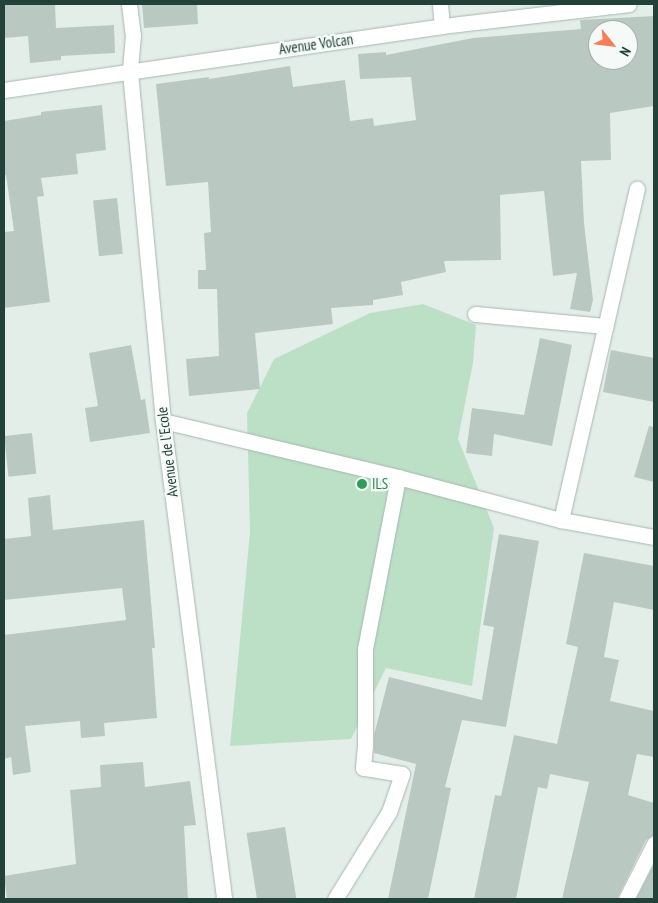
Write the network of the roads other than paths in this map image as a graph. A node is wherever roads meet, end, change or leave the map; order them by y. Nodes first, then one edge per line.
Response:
1 (129, 4) edge
2 (440, 4) edge
3 (629, 4) edge
4 (442, 26) junction
5 (130, 72) junction
6 (4, 90) edge
7 (637, 189) dead end
8 (475, 314) dead end
9 (605, 326) junction
10 (163, 421) junction
11 (398, 477) junction
12 (561, 520) junction
13 (654, 537) edge
14 (654, 844) edge
15 (224, 899) edge
16 (335, 899) edge
17 (626, 899) edge

1 - 5 street, Avenue de l'Ecole
2 - 4 street
3 - 4 street, Avenue Volcan
4 - 5 street, Avenue Volcan
5 - 6 street, Avenue Volcan
5 - 10 street, Avenue de l'Ecole
7 - 9 street
8 - 9 street
9 - 12 street
10 - 11 street
10 - 15 street, Avenue de l'Ecole
11 - 12 street
11 - 16 street
12 - 13 street
14 - 17 street

